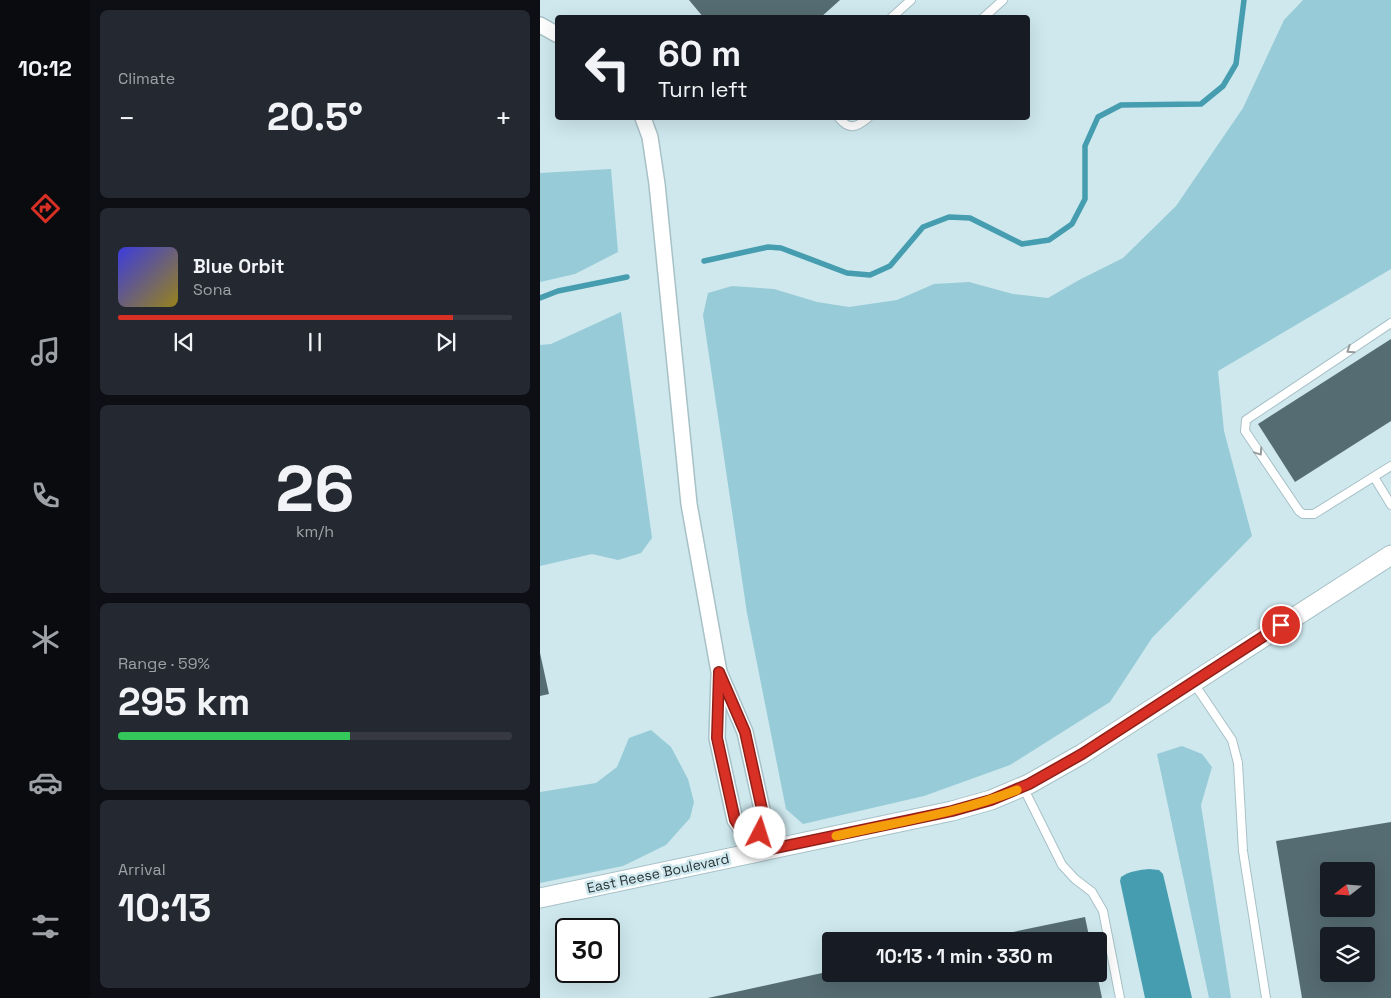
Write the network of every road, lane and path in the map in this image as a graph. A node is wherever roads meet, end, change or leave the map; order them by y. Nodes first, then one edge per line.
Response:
1 (911, 0) edge
2 (1004, 0) edge
3 (894, 15) edge
4 (986, 15) edge
5 (540, 25) edge
6 (555, 33) edge
7 (644, 120) edge
8 (840, 120) edge
9 (866, 120) edge
10 (1391, 323) edge
11 (1391, 466) edge
12 (1374, 477) junction
13 (1391, 505) edge
14 (1391, 555) edge
15 (719, 672) junction
16 (1193, 682) junction
17 (1023, 787) junction
18 (757, 852) junction
19 (540, 898) edge
20 (1120, 998) edge
21 (1266, 998) edge

1 - 3 lane
2 - 4 lane
5 - 6 street
7 - 15 street
8 - 9 lane
10 -> 12 lane
11 - 12 lane
12 - 13 lane
14 - 16 street, East Reese Boulevard
15 - 18 street
15 - 18 street
16 - 17 street, East Reese Boulevard
16 - 21 lane
17 - 18 street, East Reese Boulevard
17 - 20 lane
18 - 19 street, East Reese Boulevard

